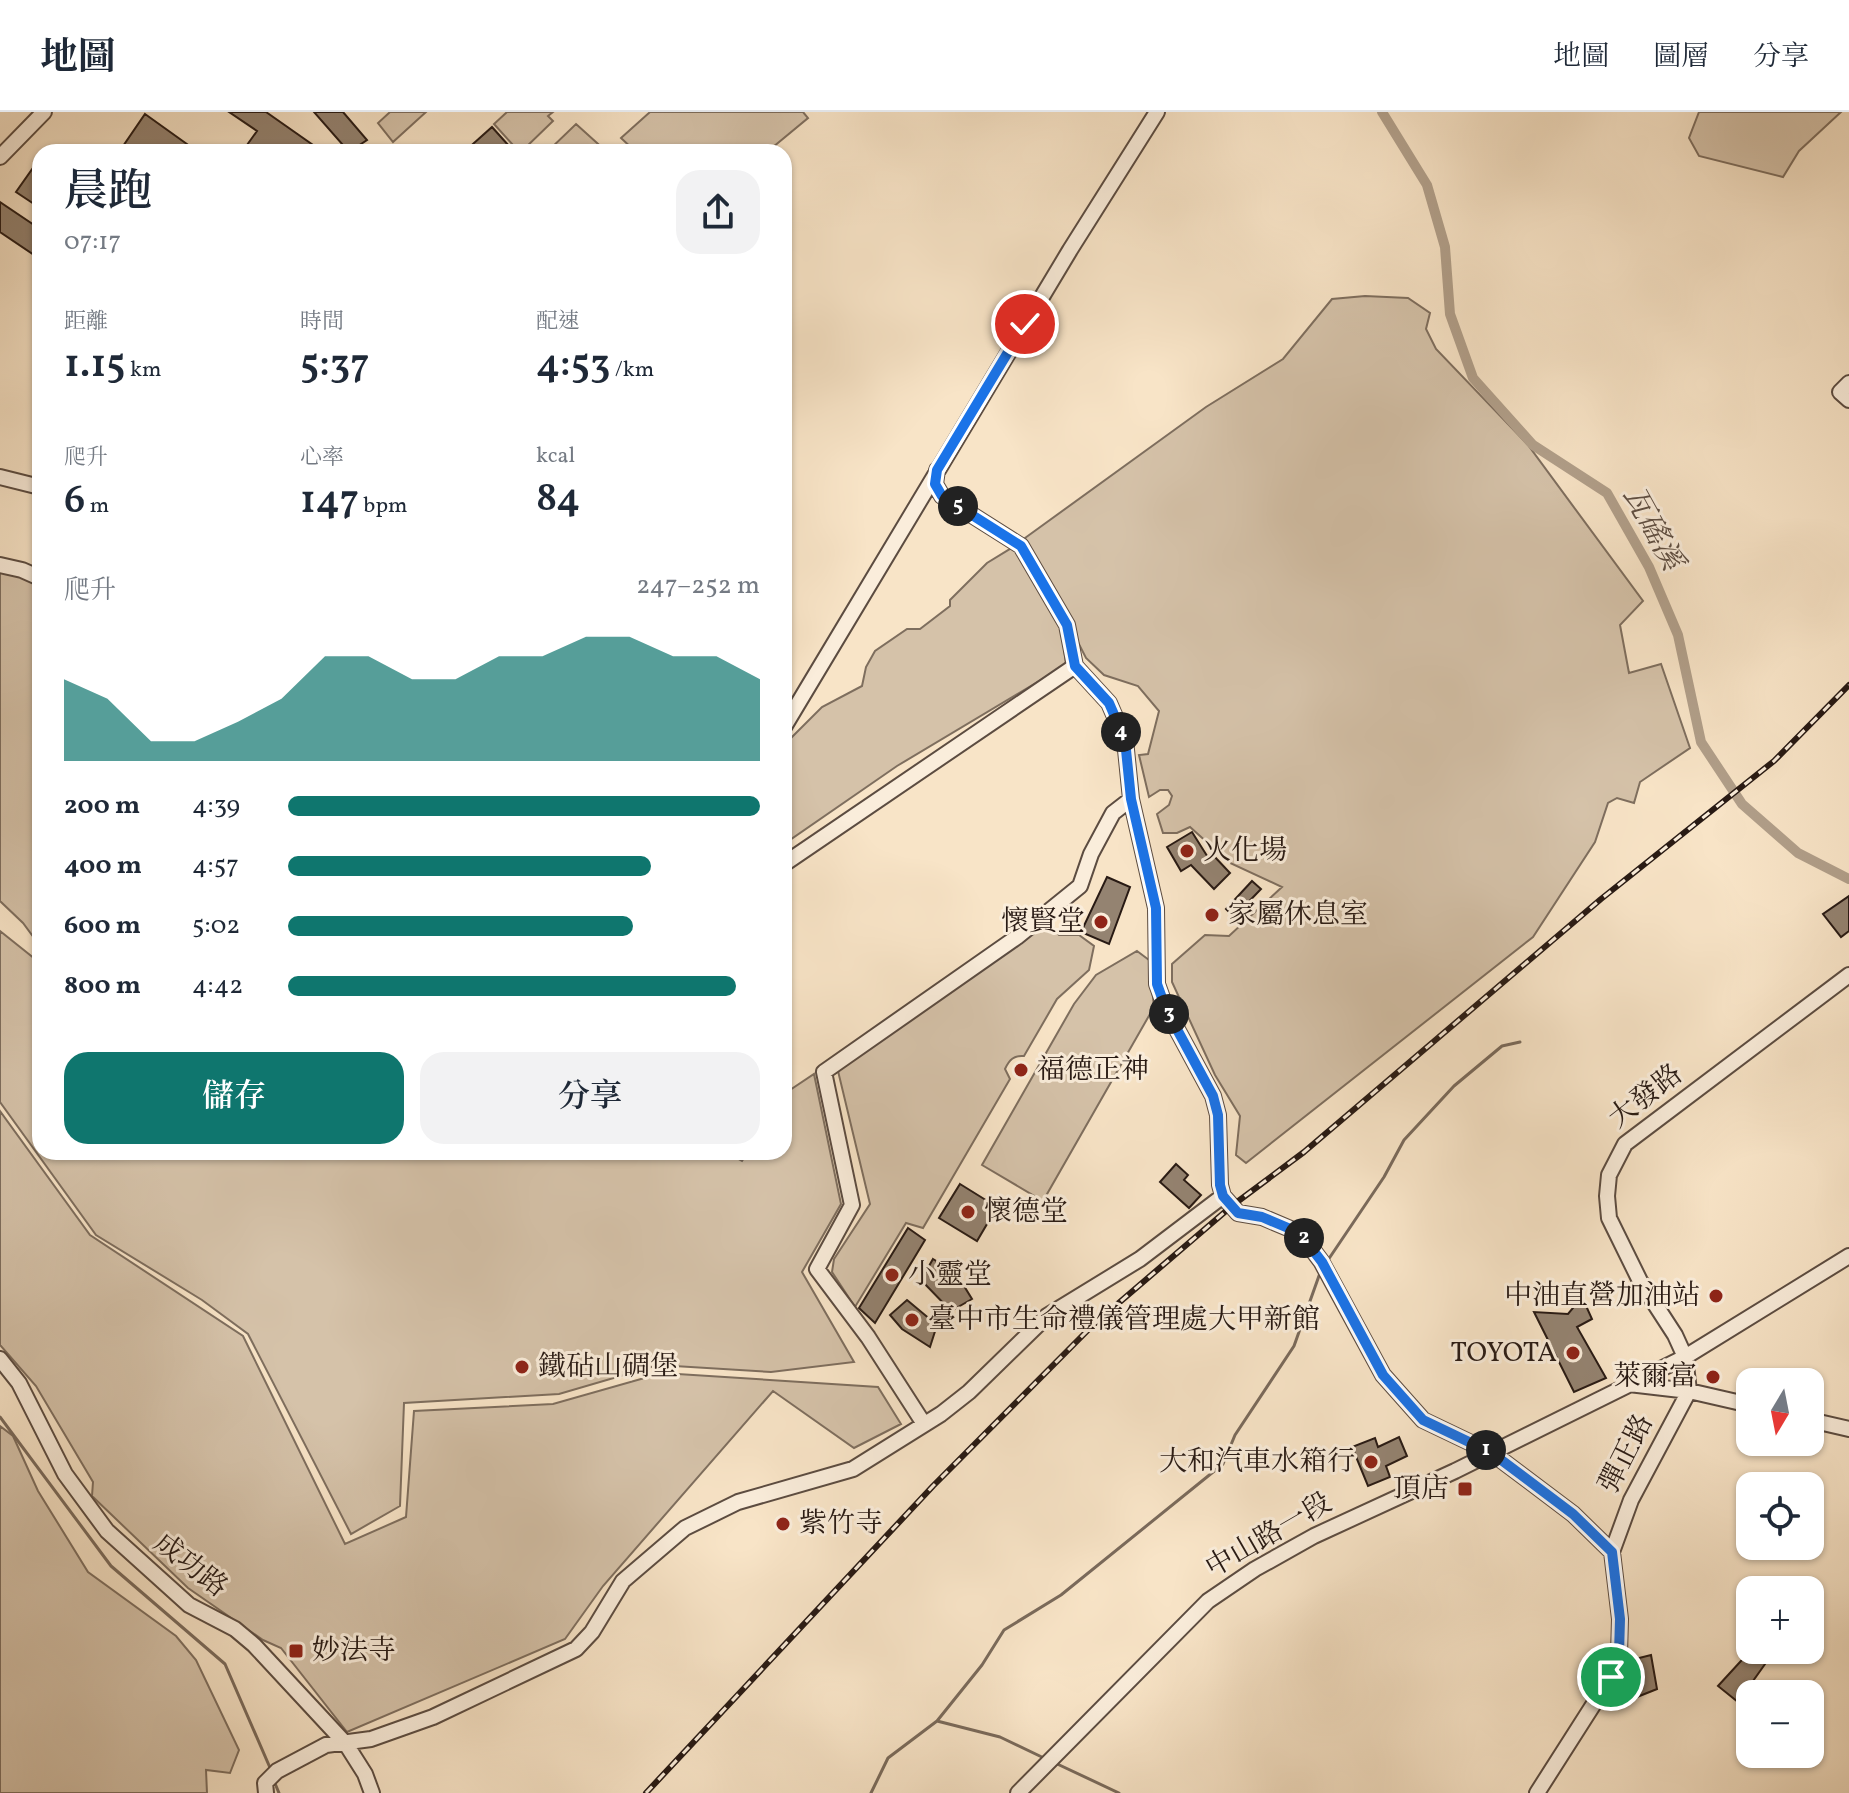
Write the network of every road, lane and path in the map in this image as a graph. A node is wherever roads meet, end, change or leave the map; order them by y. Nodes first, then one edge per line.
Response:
1 (44, 112) edge
2 (1157, 112) edge
3 (0, 157) edge
4 (1849, 383) edge
5 (1849, 400) edge
6 (937, 470) junction
7 (0, 477) edge
8 (32, 485) edge
9 (0, 565) edge
10 (32, 574) edge
11 (1075, 666) junction
12 (792, 714) edge
13 (1131, 799) junction
14 (792, 859) edge
15 (1849, 975) edge
16 (1223, 1196) junction
17 (1849, 1256) edge
18 (1685, 1357) junction
19 (0, 1359) edge
20 (1629, 1384) junction
21 (1689, 1391) junction
22 (1736, 1402) edge
23 (1824, 1423) edge
24 (924, 1424) junction
25 (1849, 1429) edge
26 (1492, 1453) junction
27 (1612, 1552) junction
28 (346, 1744) junction
29 (270, 1781) edge
30 (372, 1793) edge
31 (1018, 1793) edge
32 (1537, 1793) edge

1 - 3 street
2 - 6 street
4 - 5 street
6 - 11 street
6 - 12 street
7 - 8 street
9 - 10 street
11 - 13 street
11 - 14 street
13 - 16 street
13 - 24 street
15 - 18 street, 大發路
16 - 24 street
16 - 26 street
17 - 18 street, 中山路一段
18 - 20 street, 中山路一段
18 - 21 street
19 - 28 street, 成功路
20 - 21 street
20 - 26 street, 中山路一段
21 - 22 street
21 - 27 street, 彈正路
23 - 25 street
24 - 28 street
26 - 27 street
26 - 31 street, 中山路一段
27 - 32 street, 彈正路
28 - 29 street
28 - 30 street, 成功路

